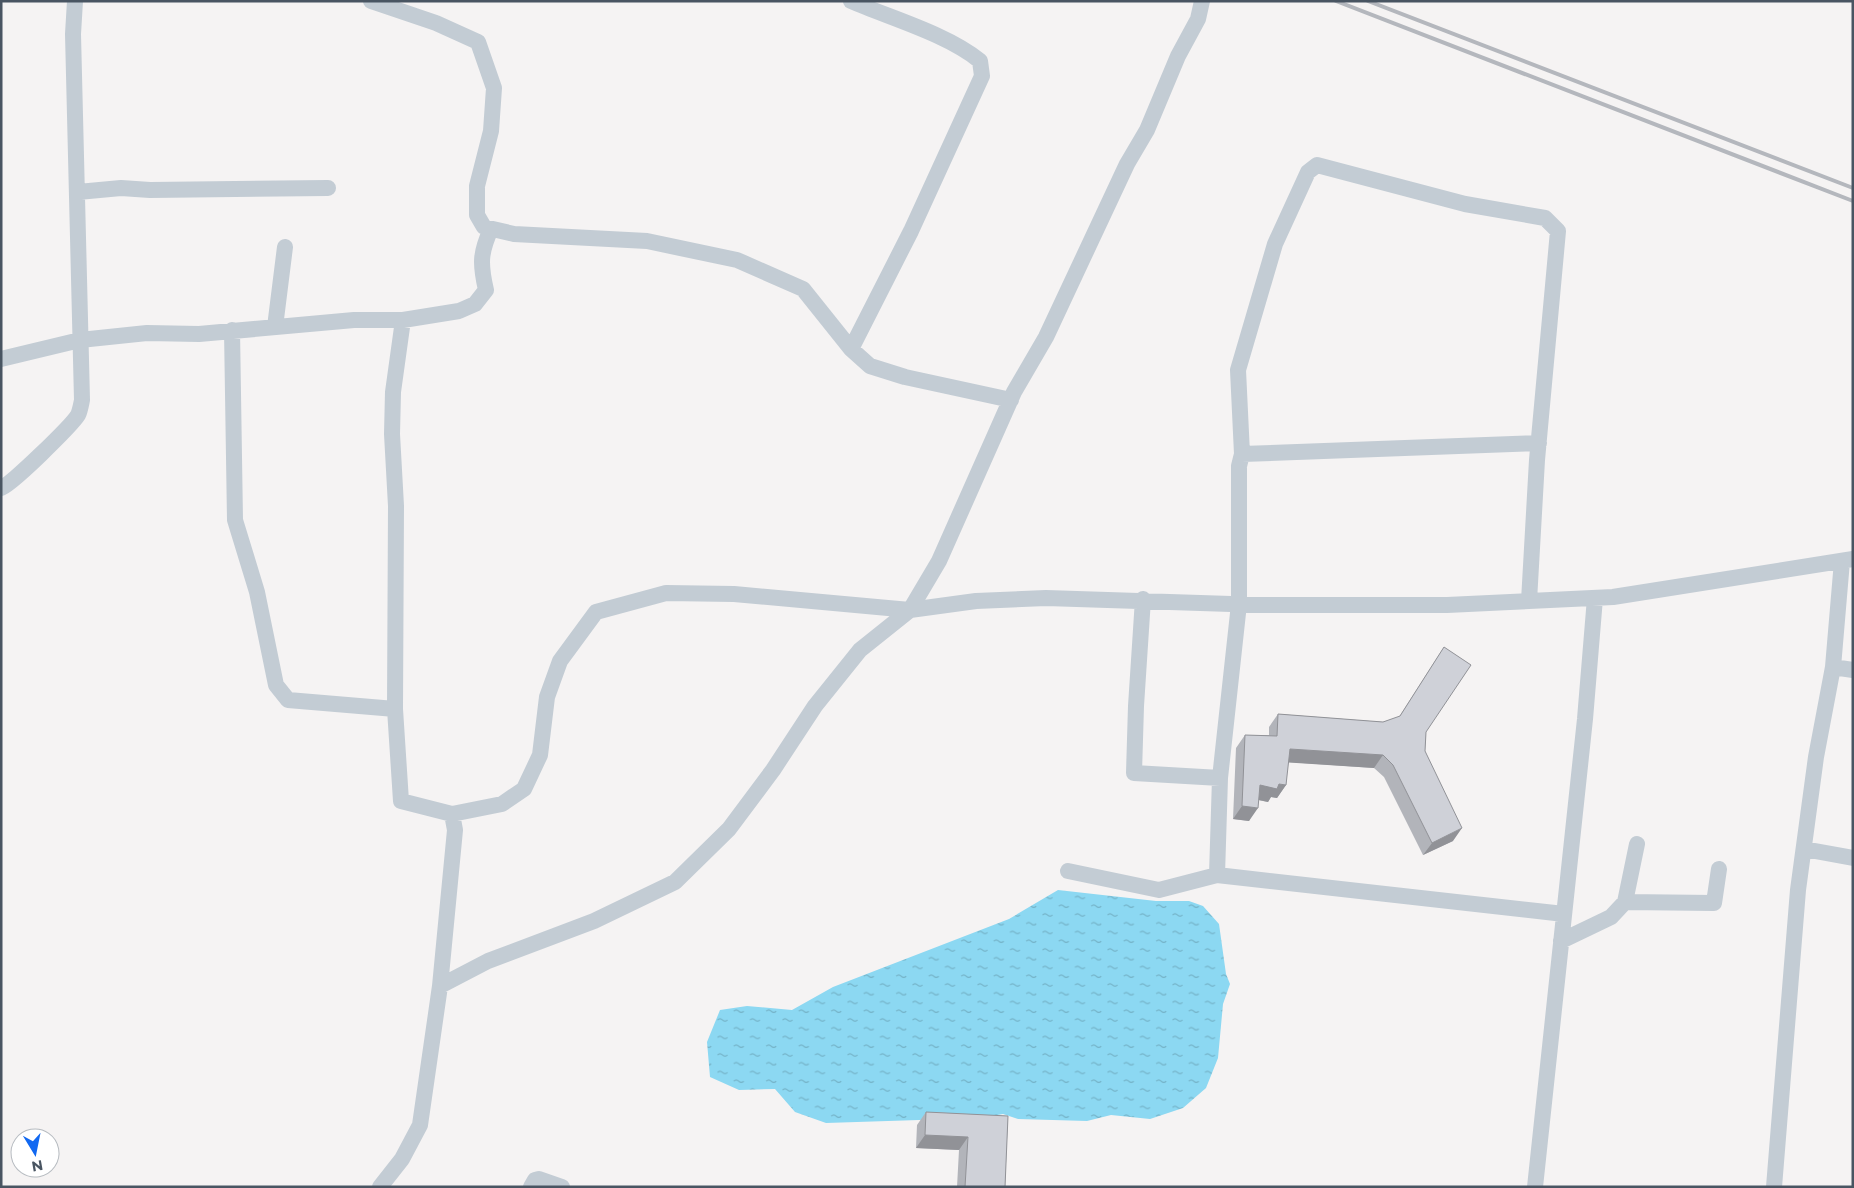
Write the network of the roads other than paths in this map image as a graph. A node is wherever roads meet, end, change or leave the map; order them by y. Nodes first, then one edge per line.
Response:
1 (75, 1) edge
2 (851, 1) edge
3 (1202, 1) edge
4 (376, 2) edge
5 (328, 188) dead end
6 (78, 192) junction
7 (491, 229) junction
8 (285, 247) dead end
9 (403, 320) junction
10 (275, 326) junction
11 (232, 330) junction
12 (80, 340) junction
13 (851, 349) junction
14 (1, 358) edge
15 (1011, 400) junction
16 (1539, 443) junction
17 (1242, 454) junction
18 (1, 488) edge
19 (1847, 560) edge
20 (1595, 598) junction
21 (1143, 600) junction
22 (1529, 601) junction
23 (1239, 604) junction
24 (910, 610) junction
25 (1833, 668) junction
26 (1853, 670) edge
27 (395, 709) junction
28 (1220, 778) junction
29 (452, 814) junction
30 (1637, 844) dead end
31 (1804, 849) junction
32 (1853, 858) edge
33 (1719, 869) dead end
34 (1068, 871) dead end
35 (1217, 875) junction
36 (1625, 902) junction
37 (1564, 914) junction
38 (1561, 941) junction
39 (440, 986) junction
40 (380, 1187) edge
41 (531, 1187) edge
42 (562, 1187) edge
43 (1536, 1187) edge
44 (1774, 1187) edge

1 - 6 street
2 - 13 street
3 - 15 street
4 - 7 street
5 - 6 street
6 - 12 street
7 - 9 street
7 - 13 street
8 - 10 street
9 - 10 street
9 - 27 street
10 - 11 street
11 - 12 street
11 - 27 street
12 - 14 street
12 - 18 street
13 - 15 street
15 - 24 street
16 - 17 street
16 - 17 street
16 - 22 street
17 - 23 street
19 - 20 street
19 - 25 street
20 - 22 street
20 - 37 street
21 - 23 street
21 - 24 street
21 - 28 street
22 - 23 street
23 - 28 street
24 - 29 street
24 - 39 street
25 - 26 street
25 - 31 street
27 - 29 street
28 - 35 street
29 - 39 street
30 - 36 street
31 - 32 street
31 - 44 street
33 - 36 street
34 - 35 street
35 - 37 street
36 - 38 street
37 - 38 street
38 - 43 street
39 - 40 street
41 - 42 street

